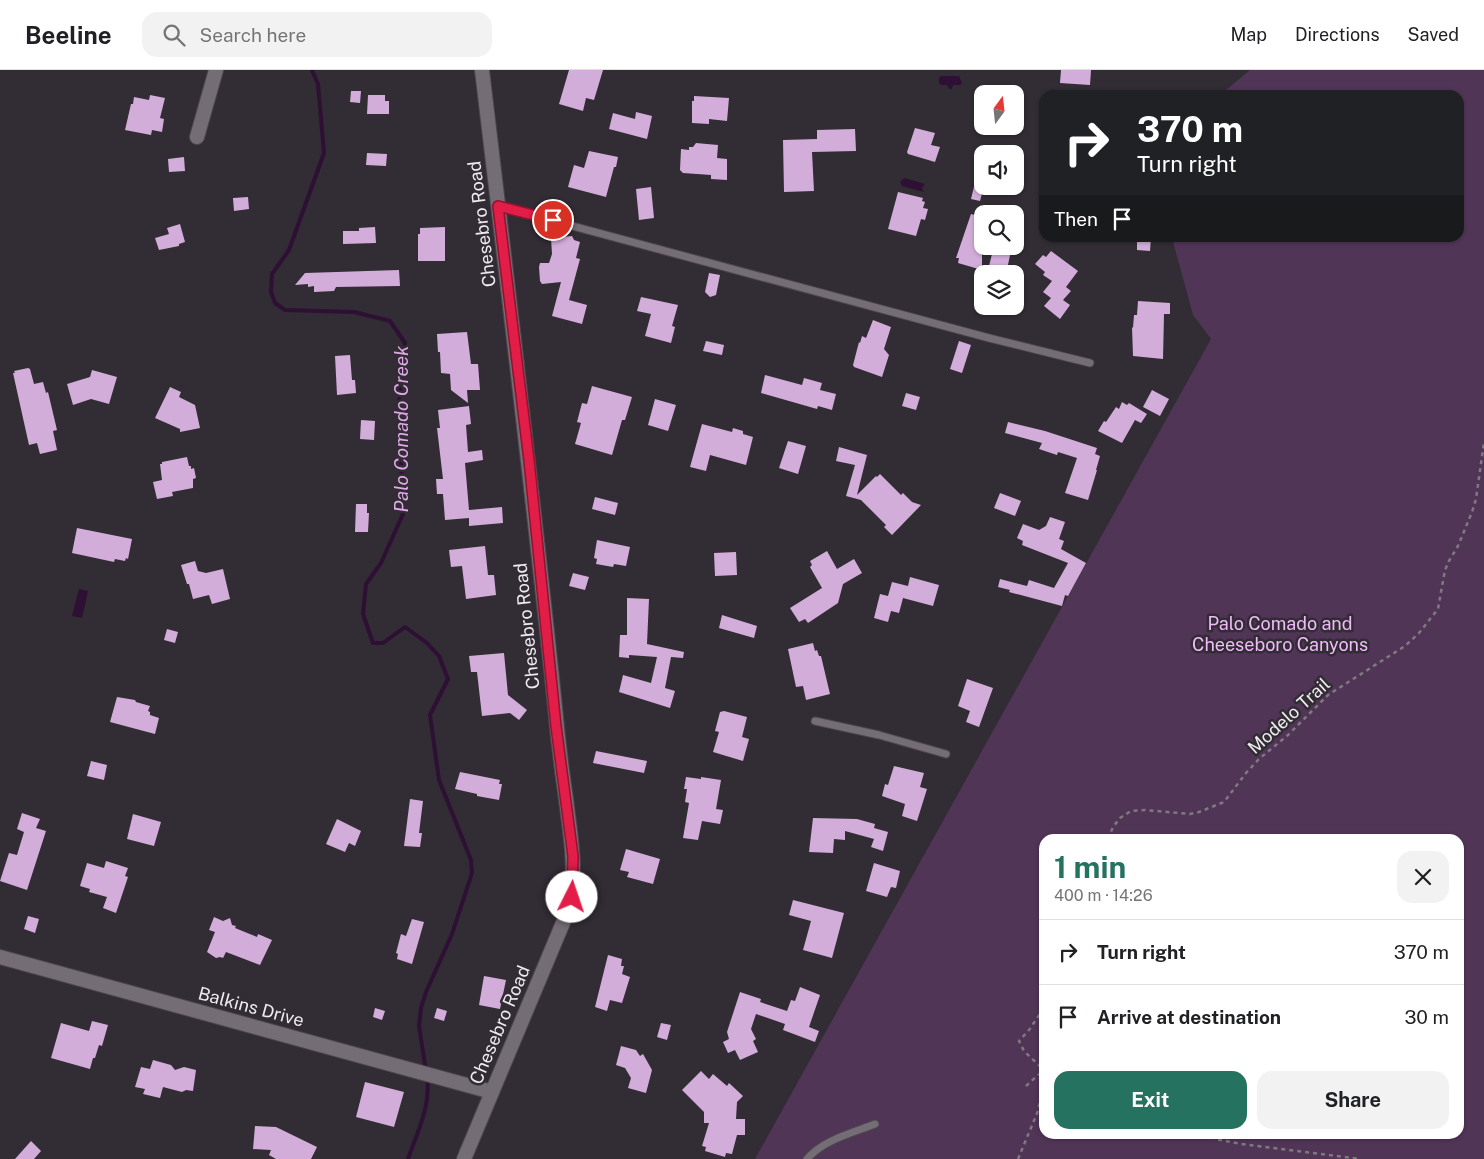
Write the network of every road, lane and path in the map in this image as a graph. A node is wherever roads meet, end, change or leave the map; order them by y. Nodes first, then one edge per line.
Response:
1 (216, 70) edge
2 (482, 70) edge
3 (198, 137) dead end
4 (498, 206) junction
5 (1090, 363) dead end
6 (1484, 442) edge
7 (815, 721) dead end
8 (946, 754) dead end
9 (1110, 834) edge
10 (0, 957) edge
11 (1039, 1015) edge
12 (1039, 1066) edge
13 (1039, 1074) edge
14 (1026, 1086) dead end
15 (492, 1092) junction
16 (1039, 1106) edge
17 (875, 1124) dead end
18 (1217, 1139) edge
19 (464, 1159) edge
20 (807, 1159) edge
21 (1018, 1159) edge
22 (1360, 1159) edge

1 - 3 street
2 - 4 street, Chesebro Road
4 - 5 lane
4 - 15 street, Chesebro Road
6 - 9 path, Modelo Trail
7 - 8 lane
10 - 15 street, Balkins Drive
11 - 12 path
13 - 14 path
15 - 19 street, Chesebro Road
16 - 21 path
17 - 20 lane
18 - 22 path

